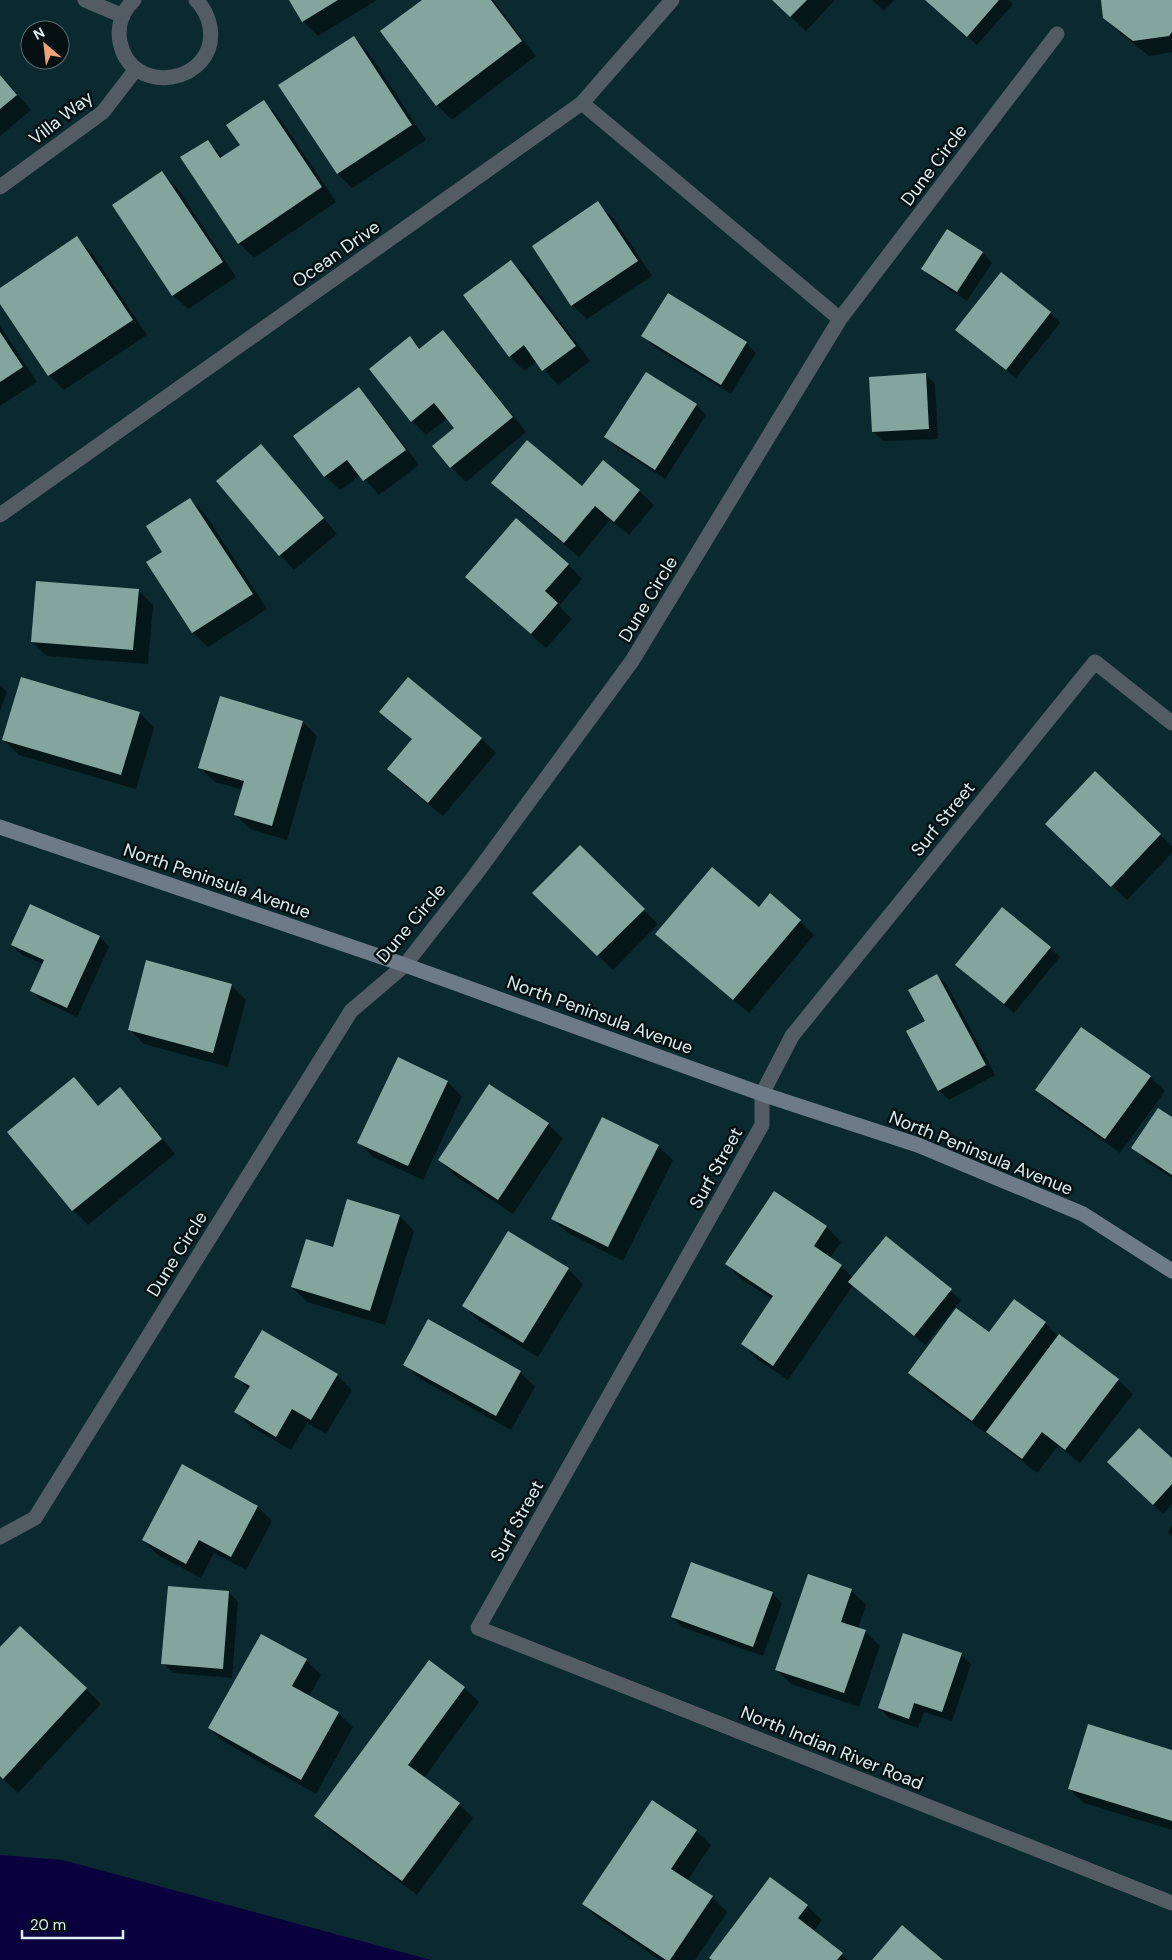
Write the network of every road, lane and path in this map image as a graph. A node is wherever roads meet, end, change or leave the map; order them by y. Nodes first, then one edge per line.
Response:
1 (85, 0) edge
2 (134, 0) edge
3 (196, 0) edge
4 (672, 0) edge
5 (123, 16) junction
6 (1057, 34) dead end
7 (136, 69) junction
8 (582, 103) junction
9 (0, 187) edge
10 (840, 319) junction
11 (0, 515) edge
12 (1172, 723) edge
13 (0, 826) edge
14 (405, 965) junction
15 (762, 1094) junction
16 (1172, 1271) edge
17 (0, 1537) edge
18 (478, 1628) joint
19 (1172, 1902) edge

1 - 5 street
2 - 5 street
3 - 7 street
4 - 8 street, Ocean Drive
5 - 7 street
6 - 10 street, Dune Circle
7 - 9 street, Villa Way
8 - 10 street
8 - 11 street, Ocean Drive
10 - 14 street, Dune Circle
12 - 15 street, Surf Street
13 - 14 street, North Peninsula Avenue
14 - 15 street, North Peninsula Avenue
14 - 17 street, Dune Circle
15 - 16 street, North Peninsula Avenue
15 - 18 street, Surf Street
18 - 19 street, North Indian River Road

